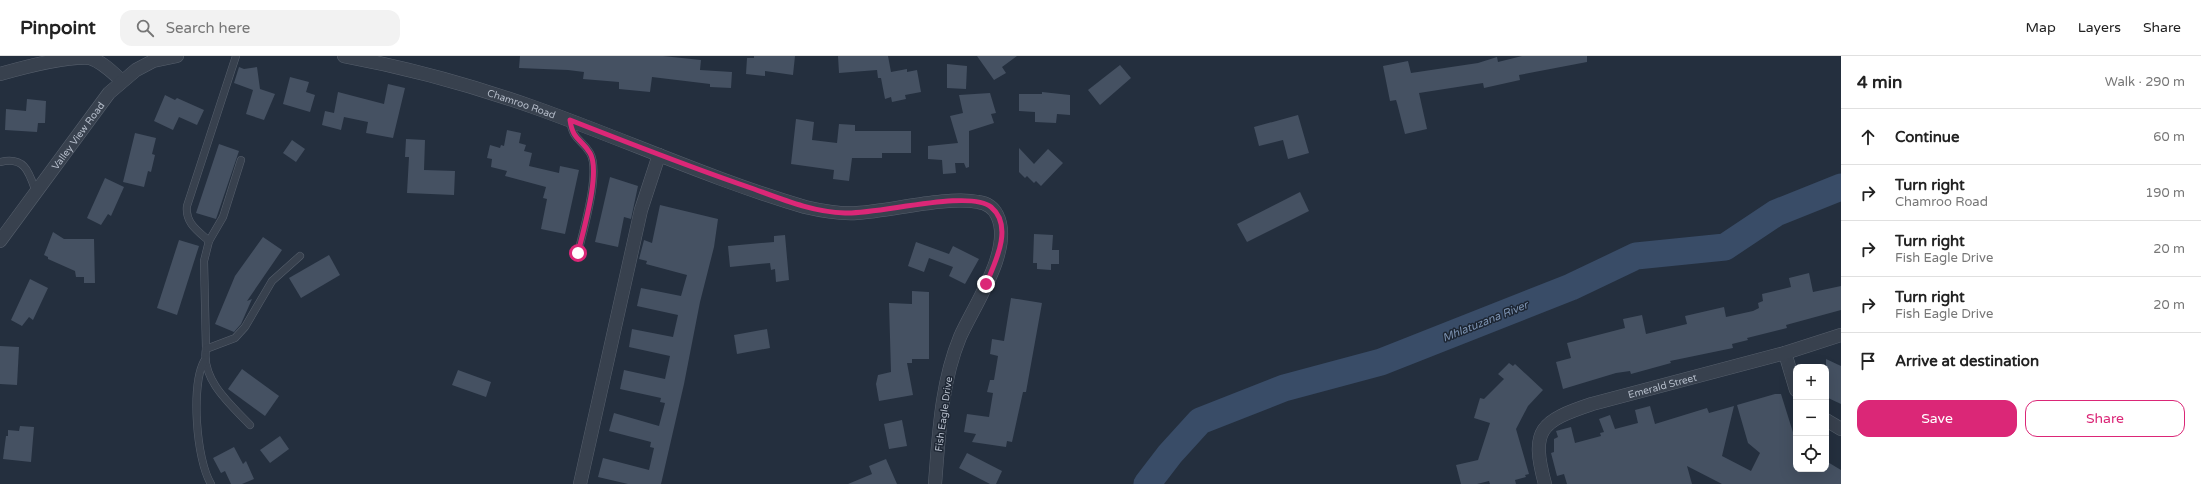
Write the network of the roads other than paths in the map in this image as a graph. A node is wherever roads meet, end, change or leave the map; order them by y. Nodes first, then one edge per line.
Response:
1 (177, 56) edge
2 (236, 56) edge
3 (344, 56) edge
4 (0, 74) edge
5 (122, 81) junction
6 (570, 120) junction
7 (659, 155) junction
8 (241, 160) dead end
9 (0, 162) edge
10 (36, 192) junction
11 (995, 211) joint
12 (0, 241) edge
13 (209, 241) junction
14 (578, 253) dead end
15 (300, 256) dead end
16 (1841, 335) edge
17 (206, 349) junction
18 (1785, 353) junction
19 (204, 361) junction
20 (1793, 380) edge
21 (1829, 422) edge
22 (250, 426) dead end
23 (1841, 429) edge
24 (211, 484) edge
25 (580, 484) edge
26 (935, 484) edge
27 (1545, 484) edge

1 - 5 street, Valley View Road
2 - 13 lane
3 - 6 street, Chamroo Road
4 - 5 street
5 - 10 street, Valley View Road
6 - 7 street, Chamroo Road
6 - 14 lane
7 - 11 street, Chamroo Road
7 - 25 street
8 - 13 lane
9 - 10 lane
10 - 12 street, Valley View Road
11 - 26 street, Fish Eagle Drive
13 - 17 lane
15 - 17 lane
16 - 18 street, Emerald Street
17 - 19 lane
18 - 20 street
18 - 27 street, Emerald Street
19 - 22 lane
19 - 24 lane
21 - 23 street

